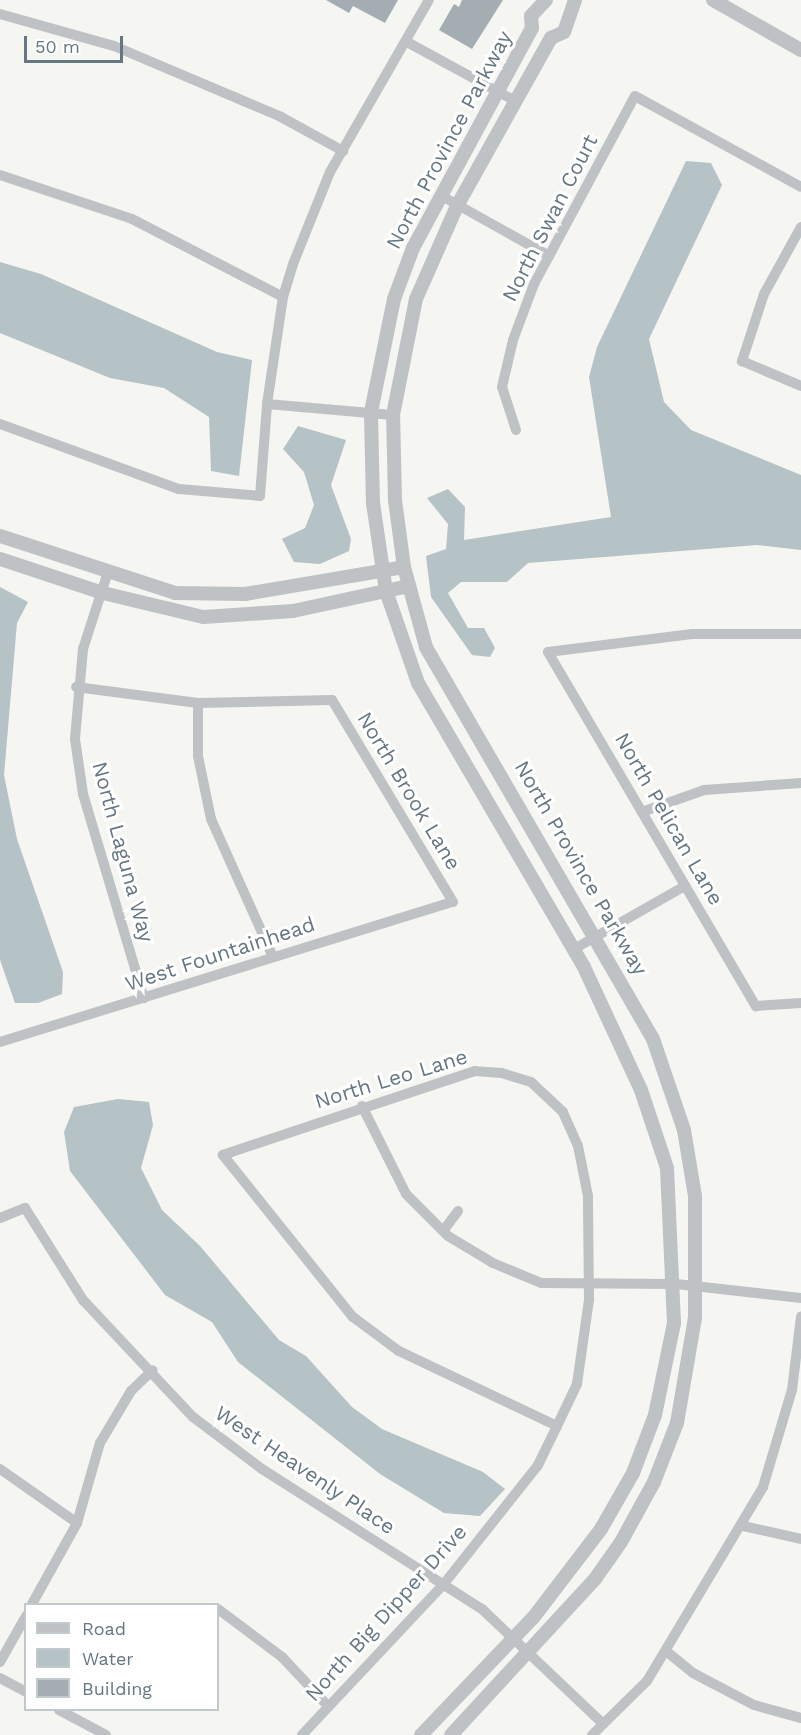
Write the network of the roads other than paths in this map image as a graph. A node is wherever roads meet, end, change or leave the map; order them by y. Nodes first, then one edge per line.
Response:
1 (429, 0) edge
2 (546, 0) edge
3 (575, 0) edge
4 (713, 0) edge
5 (0, 14) edge
6 (407, 42) junction
7 (801, 50) edge
8 (498, 91) junction
9 (515, 101) junction
10 (343, 151) junction
11 (0, 176) edge
12 (801, 187) edge
13 (440, 195) junction
14 (457, 206) junction
15 (801, 227) edge
16 (549, 256) junction
17 (283, 297) junction
18 (801, 386) edge
19 (267, 404) junction
20 (371, 412) junction
21 (393, 415) junction
22 (0, 424) edge
23 (516, 430) dead end
24 (0, 536) edge
25 (0, 559) edge
26 (404, 567) junction
27 (382, 571) junction
28 (107, 574) junction
29 (410, 586) junction
30 (386, 591) junction
31 (103, 593) junction
32 (801, 634) edge
33 (76, 687) junction
34 (198, 703) junction
35 (801, 783) edge
36 (642, 812) junction
37 (685, 886) junction
38 (453, 902) joint
39 (595, 934) junction
40 (574, 949) junction
41 (273, 957) junction
42 (144, 998) junction
43 (801, 1003) edge
44 (0, 1042) edge
45 (362, 1106) junction
46 (563, 1112) joint
47 (458, 1211) dead end
48 (0, 1218) edge
49 (443, 1231) junction
50 (685, 1285) junction
51 (589, 1286) junction
52 (801, 1298) edge
53 (801, 1317) edge
54 (153, 1370) junction
55 (797, 1380) edge
56 (557, 1426) junction
57 (0, 1469) edge
58 (77, 1523) junction
59 (743, 1526) junction
60 (801, 1539) edge
61 (443, 1585) junction
62 (33, 1603) edge
63 (219, 1610) edge
64 (24, 1620) edge
65 (514, 1638) junction
66 (528, 1651) junction
67 (666, 1652) junction
68 (0, 1662) edge
69 (0, 1678) edge
70 (24, 1691) edge
71 (328, 1706) junction
72 (61, 1711) edge
73 (801, 1718) edge
74 (603, 1724) junction
75 (106, 1735) edge
76 (302, 1735) edge
77 (421, 1735) edge
78 (451, 1735) edge
79 (592, 1735) edge

1 - 6 street
2 - 8 street, North Province Parkway
3 - 9 street, North Province Parkway
4 - 7 street
5 - 10 street
6 - 8 street
6 - 10 street
8 - 9 street
8 - 13 street, North Province Parkway
9 - 14 street, North Province Parkway
10 - 17 street
11 - 17 street
12 - 16 street, North Swan Court
13 - 14 street
13 - 20 street, North Province Parkway
14 - 16 street
14 - 21 street, North Province Parkway
15 - 18 street
16 - 23 street, North Swan Court
17 - 19 street
19 - 20 street
19 - 22 street
20 - 21 street
20 - 27 street, North Province Parkway
21 - 26 street, North Province Parkway
24 - 28 street
25 - 31 street
26 - 27 street
26 - 29 street, North Province Parkway
27 - 28 street
27 - 30 street, North Province Parkway
28 - 31 street, North Laguna Way
29 - 30 street
29 - 39 street, North Province Parkway
30 - 31 street
30 - 40 street, North Province Parkway
31 - 33 street, North Laguna Way
32 - 36 street, North Pelican Lane
33 - 34 street
33 - 42 street, North Laguna Way
34 - 38 street, North Brook Lane
34 - 41 street
35 - 36 street
36 - 37 street, North Pelican Lane
37 - 39 street
37 - 43 street, North Pelican Lane
38 - 41 street, West Fountainhead
39 - 40 street
39 - 50 street, North Province Parkway
40 - 50 street, North Province Parkway
41 - 42 street, West Fountainhead
42 - 44 street, West Fountainhead
45 - 46 street, North Leo Lane
45 - 49 street
45 - 56 street, North Leo Lane
46 - 51 street, North Big Dipper Drive
47 - 49 street
48 - 54 street, West Heavenly Place
49 - 51 street
50 - 51 street
50 - 52 street
50 - 65 street, North Province Parkway
50 - 66 street, North Province Parkway
51 - 56 street, North Big Dipper Drive
53 - 55 street
54 - 58 street
54 - 61 street, West Heavenly Place
55 - 59 street
56 - 61 street, North Big Dipper Drive
57 - 58 street
58 - 62 street
59 - 60 street
59 - 67 street
61 - 65 street, West Heavenly Place
61 - 71 street, North Big Dipper Drive
63 - 71 street
64 - 68 street
65 - 66 street, West Heavenly Place
65 - 77 street, North Province Parkway
66 - 74 street, West Heavenly Place
66 - 78 street, North Province Parkway
67 - 73 street
67 - 74 street
69 - 70 street
71 - 76 street, North Big Dipper Drive
72 - 75 street
74 - 79 street

